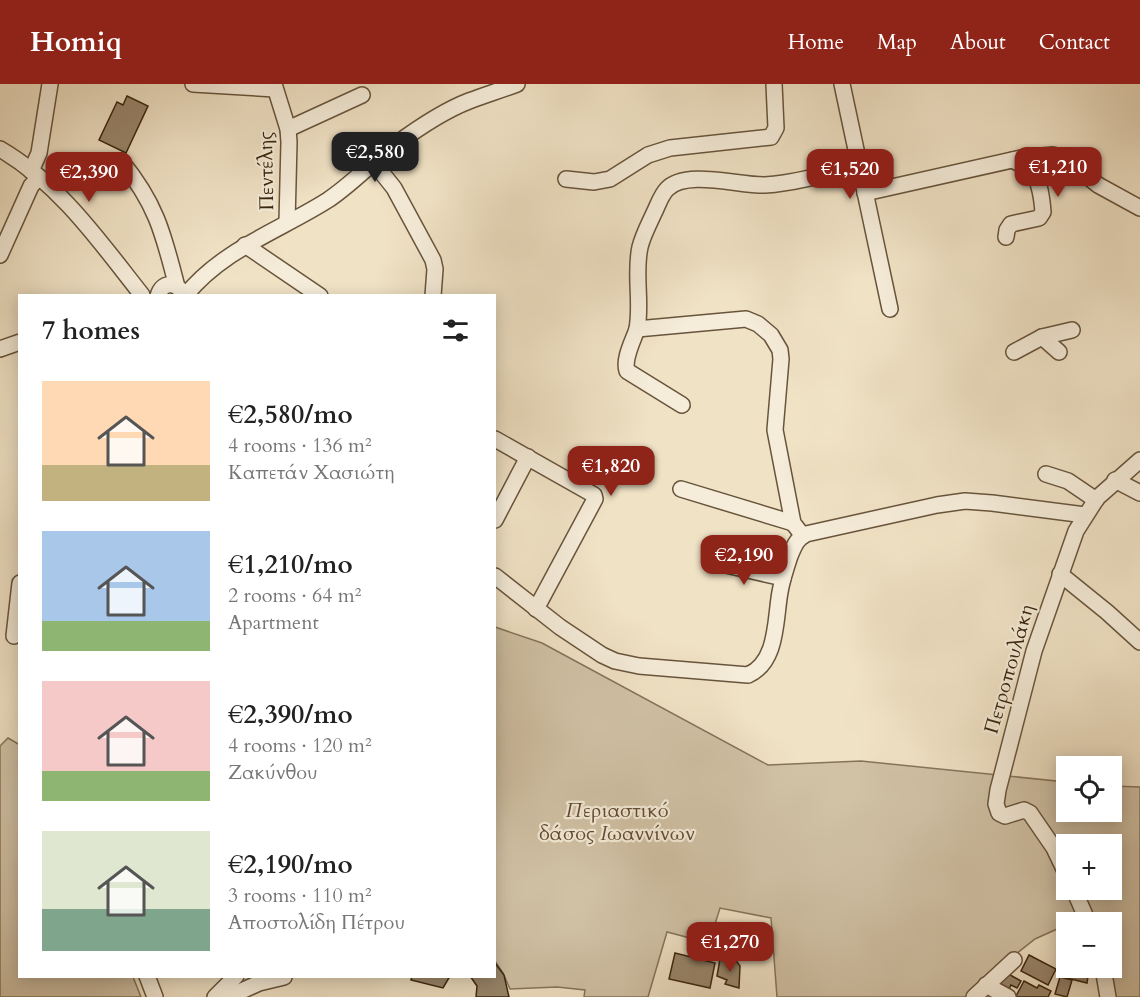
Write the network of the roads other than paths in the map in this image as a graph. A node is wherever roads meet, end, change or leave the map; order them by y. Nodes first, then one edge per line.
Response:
1 (51, 84) edge
2 (193, 84) edge
3 (517, 84) edge
4 (774, 84) edge
5 (842, 84) edge
6 (275, 86) edge
7 (492, 88) edge
8 (362, 95) dead end
9 (288, 129) junction
10 (0, 149) edge
11 (121, 160) dead end
12 (1013, 160) junction
13 (374, 162) junction
14 (859, 165) junction
15 (35, 174) junction
16 (566, 179) dead end
17 (865, 193) junction
18 (1140, 208) edge
19 (287, 222) junction
20 (1006, 237) dead end
21 (245, 244) junction
22 (0, 255) edge
23 (173, 291) edge
24 (141, 294) edge
25 (150, 294) edge
26 (317, 294) edge
27 (433, 294) edge
28 (890, 309) dead end
29 (637, 329) junction
30 (1072, 330) dead end
31 (1042, 337) junction
32 (18, 343) edge
33 (0, 350) edge
34 (1014, 352) dead end
35 (1059, 352) dead end
36 (682, 405) dead end
37 (496, 440) edge
38 (528, 457) junction
39 (1140, 460) edge
40 (1046, 474) dead end
41 (1115, 480) junction
42 (681, 489) dead end
43 (1140, 493) edge
44 (1096, 500) junction
45 (1085, 515) junction
46 (496, 518) edge
47 (793, 523) junction
48 (803, 536) junction
49 (713, 562) dead end
50 (1059, 574) junction
51 (496, 577) edge
52 (783, 578) junction
53 (18, 595) edge
54 (536, 609) junction
55 (11, 636) edge
56 (1140, 642) edge
57 (1056, 852) edge
58 (1014, 960) dead end
59 (148, 978) edge
60 (234, 978) edge
61 (277, 978) edge
62 (1105, 978) edge
63 (986, 985) junction
64 (155, 997) edge
65 (215, 997) edge
66 (228, 997) edge
67 (974, 997) edge
68 (1008, 997) edge
69 (1108, 997) edge

1 - 15 street
2 - 6 street
3 - 7 street
4 - 16 street
5 - 14 street
6 - 9 street, Πεντέλης
7 - 13 street
8 - 9 street
9 - 19 street, Πεντέλης
10 - 15 street
11 - 23 street
12 - 17 street
12 - 18 street
12 - 20 street
13 - 19 street
13 - 27 street
14 - 17 street
14 - 29 street
15 - 22 street
15 - 24 street
17 - 28 street
19 - 21 street
21 - 23 street
21 - 26 street
23 - 25 street
29 - 36 street
29 - 47 street
30 - 31 street
31 - 34 street
31 - 35 street
32 - 33 street
37 - 38 street
38 - 46 street
38 - 54 street
39 - 41 street, Πετροπουλάκη
40 - 44 street
41 - 43 street
41 - 44 street, Πετροπουλάκη
42 - 47 street
44 - 45 street, Πετροπουλάκη
45 - 48 street
45 - 50 street, Πετροπουλάκη
47 - 48 street
48 - 52 street
49 - 52 street
50 - 56 street
50 - 57 street, Πετροπουλάκη
51 - 54 street
52 - 54 street
53 - 55 street
58 - 63 street
59 - 64 street
60 - 65 street
61 - 66 street
62 - 69 street
63 - 67 street
63 - 68 street

